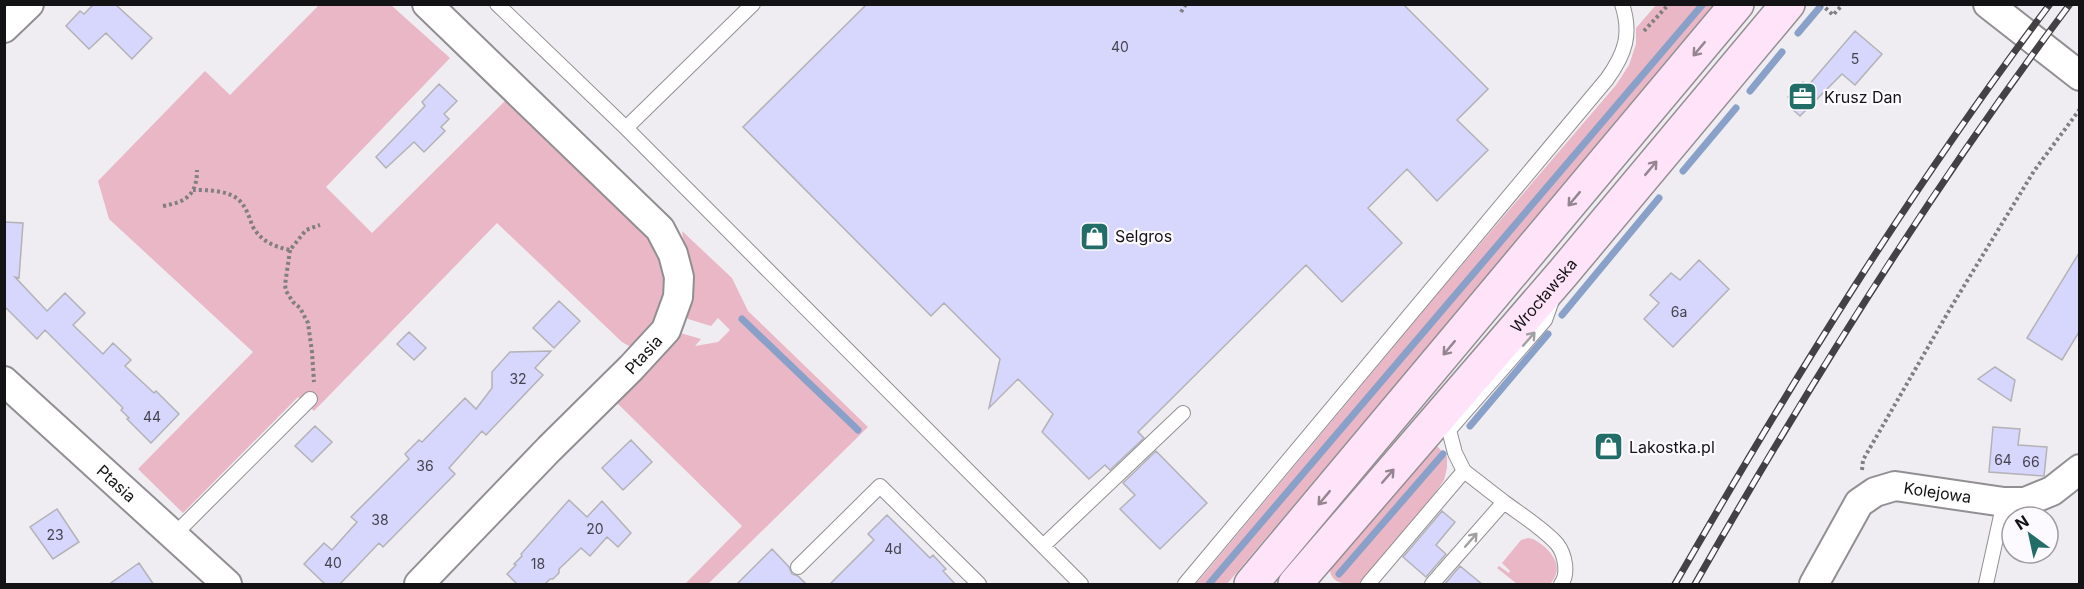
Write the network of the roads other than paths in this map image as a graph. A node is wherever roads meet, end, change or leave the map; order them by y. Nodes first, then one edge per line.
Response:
1 (29, 4) edge
2 (427, 4) edge
3 (497, 4) edge
4 (753, 4) edge
5 (1622, 4) edge
6 (1737, 4) edge
7 (1788, 4) edge
8 (1988, 4) edge
9 (4, 28) edge
10 (2079, 76) edge
11 (626, 128) junction
12 (1563, 273) junction
13 (4, 381) edge
14 (310, 399) road end
15 (1183, 413) dead end
16 (2079, 469) edge
17 (1464, 471) junction
18 (1504, 502) junction
19 (2004, 502) junction
20 (174, 536) junction
21 (1043, 546) junction
22 (798, 567) dead end
23 (227, 585) edge
24 (419, 585) edge
25 (979, 585) edge
26 (1081, 585) edge
27 (1185, 585) edge
28 (1251, 585) edge
29 (1295, 585) edge
30 (1368, 585) edge
31 (1432, 585) edge
32 (1561, 585) edge
33 (1814, 585) edge
34 (1986, 585) edge

1 - 9 street
2 - 24 street, Ptasia
3 - 11 lane
4 - 11 lane
5 - 27 lane
6 -> 28 main road
12 -> 7 main road, Wrocławska
8 - 10 street
11 - 21 lane
17 -> 12 lane
29 -> 12 main road, Wrocławska
13 - 20 street, Ptasia
14 - 20 lane
15 - 21 lane
16 - 19 street, Kolejowa
17 - 18 lane
17 - 30 lane
31 -> 18 lane
18 - 32 lane
19 - 33 street, Kolejowa
19 - 34 lane
20 - 23 street, Ptasia
21 - 26 lane
22 - 25 lane

